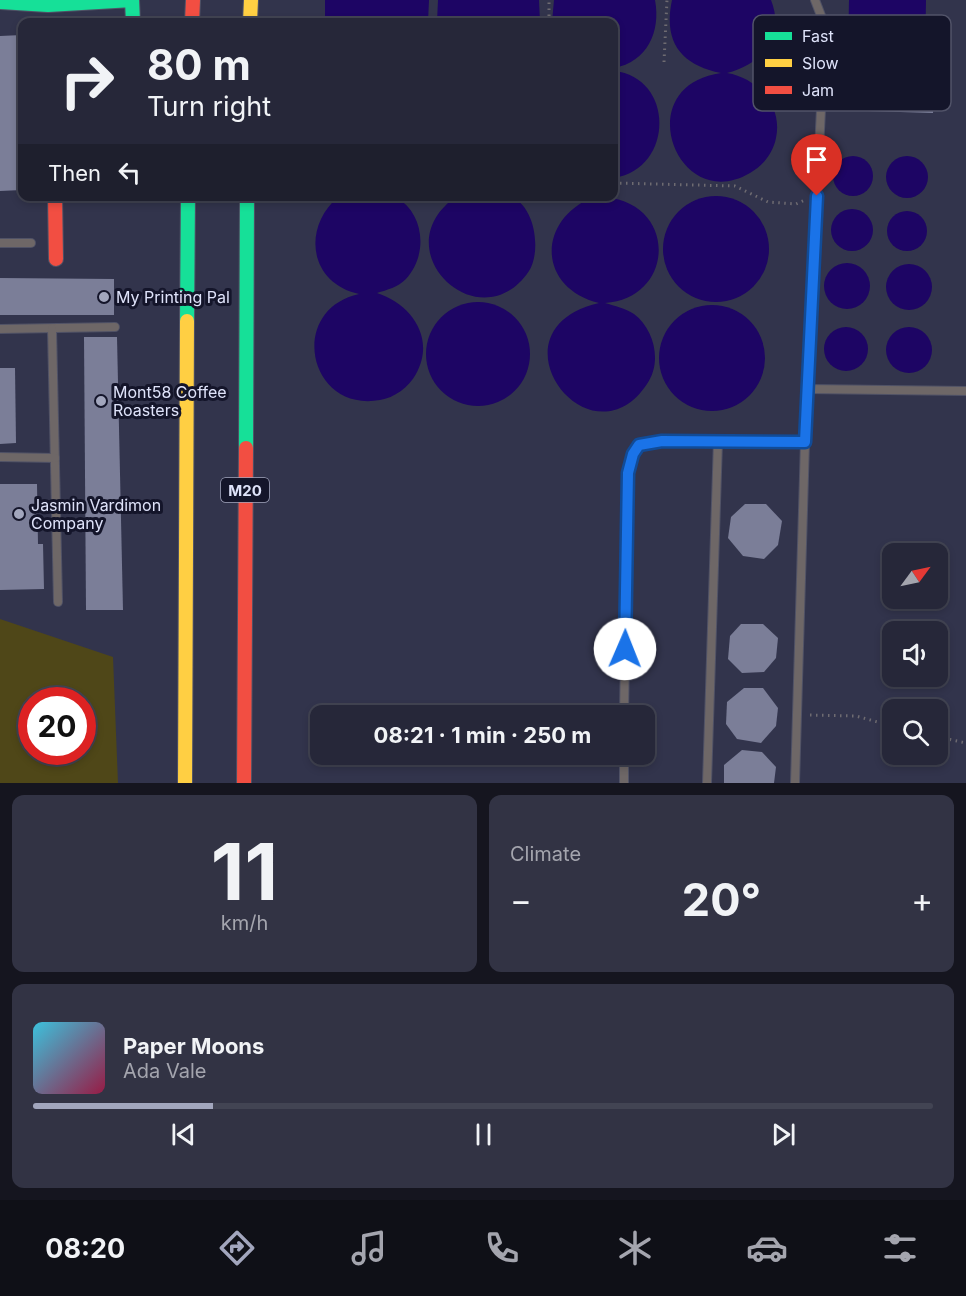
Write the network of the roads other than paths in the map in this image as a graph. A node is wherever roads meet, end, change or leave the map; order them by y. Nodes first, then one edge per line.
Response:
1 (132, 0) edge
2 (193, 0) edge
3 (251, 0) edge
4 (815, 0) edge
5 (0, 2) edge
6 (821, 15) edge
7 (133, 18) edge
8 (192, 18) edge
9 (250, 18) edge
10 (821, 111) edge
11 (55, 201) edge
12 (188, 201) edge
13 (247, 201) edge
14 (0, 243) edge
15 (31, 243) dead end
16 (56, 259) dead end
17 (115, 327) dead end
18 (0, 329) edge
19 (52, 329) junction
20 (807, 389) junction
21 (966, 391) edge
22 (717, 441) junction
23 (805, 442) junction
24 (0, 457) edge
25 (55, 458) junction
26 (58, 603) dead end
27 (624, 705) edge
28 (624, 765) edge
29 (184, 783) edge
30 (244, 783) edge
31 (624, 783) edge
32 (707, 783) edge
33 (795, 783) edge

1 - 5 main road
1 - 7 main road
2 - 8 main road
3 - 9 main road
4 - 6 lane
10 - 20 lane
11 - 16 main road
12 - 29 main road
13 - 30 main road, M20
14 - 15 lane
17 - 19 lane
18 - 19 lane
19 - 25 lane
20 - 21 lane
20 - 23 lane
22 - 23 lane
22 - 27 lane
22 - 32 lane
23 - 33 lane
24 - 25 lane
25 - 26 lane
28 - 31 lane

